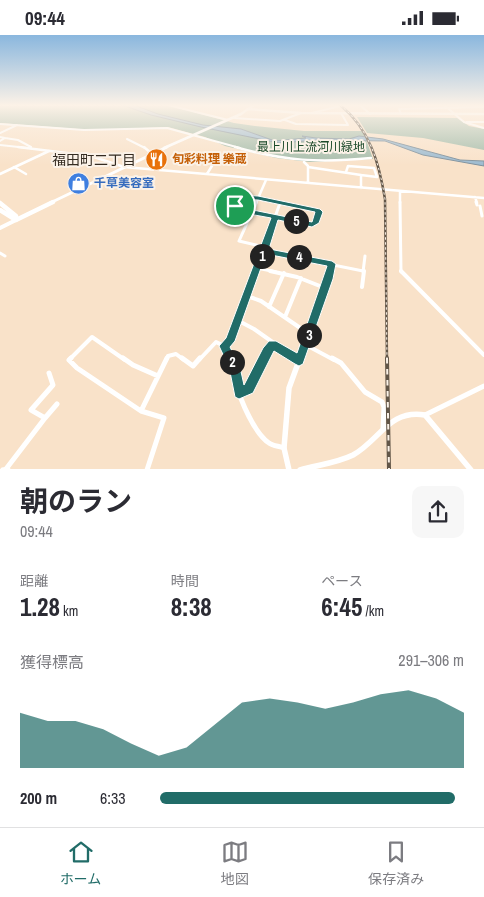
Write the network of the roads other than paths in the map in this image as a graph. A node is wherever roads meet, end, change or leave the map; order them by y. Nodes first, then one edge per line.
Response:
1 (18, 125) edge
2 (21, 125) edge
3 (217, 125) edge
4 (0, 133) edge
5 (195, 135) junction
6 (0, 137) edge
7 (5, 138) junction
8 (127, 139) dead end
9 (0, 141) edge
10 (0, 145) edge
11 (34, 149) junction
12 (49, 151) junction
13 (152, 154) junction
14 (218, 156) dead end
15 (371, 158) dead end
16 (303, 161) junction
17 (14, 167) junction
18 (124, 167) junction
19 (308, 167) junction
20 (346, 172) junction
21 (0, 174) edge
22 (26, 174) dead end
23 (207, 175) junction
24 (361, 175) junction
25 (266, 180) junction
26 (308, 183) junction
27 (361, 188) junction
28 (400, 191) junction
29 (475, 197) junction
30 (258, 198) junction
31 (484, 198) edge
32 (0, 203) edge
33 (280, 203) junction
34 (0, 210) edge
35 (252, 212) junction
36 (482, 216) dead end
37 (275, 217) junction
38 (16, 220) junction
39 (0, 228) edge
40 (265, 249) junction
41 (0, 253) edge
42 (5, 256) dead end
43 (365, 256) dead end
44 (332, 264) junction
45 (257, 269) junction
46 (363, 271) junction
47 (284, 273) junction
48 (301, 278) junction
49 (362, 287) dead end
50 (325, 288) junction
51 (247, 296) junction
52 (269, 307) junction
53 (285, 317) junction
54 (237, 320) junction
55 (309, 334) junction
56 (272, 344) junction
57 (306, 345) junction
58 (224, 346) junction
59 (484, 355) edge
60 (299, 361) junction
61 (49, 373) dead end
62 (158, 376) junction
63 (484, 386) edge
64 (239, 393) junction
65 (57, 404) dead end
66 (141, 411) junction
67 (425, 415) junction
68 (45, 418) junction
69 (384, 429) junction
70 (284, 448) junction
71 (6, 469) edge
72 (147, 469) edge
73 (289, 469) edge
74 (300, 469) edge
75 (471, 469) edge

1 - 4 street
2 - 5 street
3 - 5 main road
5 - 13 main road
5 - 16 street
6 - 7 street
7 - 9 street
7 - 11 street
8 - 13 street
10 - 11 street
11 - 12 street
12 - 17 street
12 - 18 street
13 - 18 main road
14 - 23 street
15 - 16 street
16 - 19 street
17 - 21 street
17 - 22 street
18 - 23 street
18 - 38 main road
19 - 20 street
19 - 26 street
20 - 24 street
20 - 24 street
23 - 25 street
24 - 27 street
25 - 26 street
25 - 30 street
26 - 27 street
27 - 28 street
28 - 29 street
28 - 59 street
29 - 31 street
29 - 36 street
30 - 33 street
30 - 35 street
30 - 35 street
32 - 38 main road
33 - 37 street
33 - 37 street
34 - 38 main road
35 - 37 street
35 - 40 street
37 - 40 street
38 - 39 street
40 - 44 street
40 - 45 street
41 - 42 street
43 - 46 street
44 - 46 street
44 - 50 street
45 - 47 street
45 - 51 street
46 - 49 street
47 - 48 street
47 - 52 street
48 - 50 street
48 - 53 street
50 - 55 street
51 - 52 street
51 - 54 street
52 - 53 street
53 - 55 street
54 - 56 street
54 - 58 street
55 - 57 street
56 - 60 street
56 - 64 street
57 - 60 street
57 - 69 street
58 - 62 street
58 - 64 street
60 - 70 street
61 - 68 street
62 - 66 street
62 - 66 street
63 - 67 street
64 - 70 street
65 - 68 street
66 - 72 street
67 - 69 street
67 - 75 street
68 - 71 street
69 - 74 street
70 - 73 street

